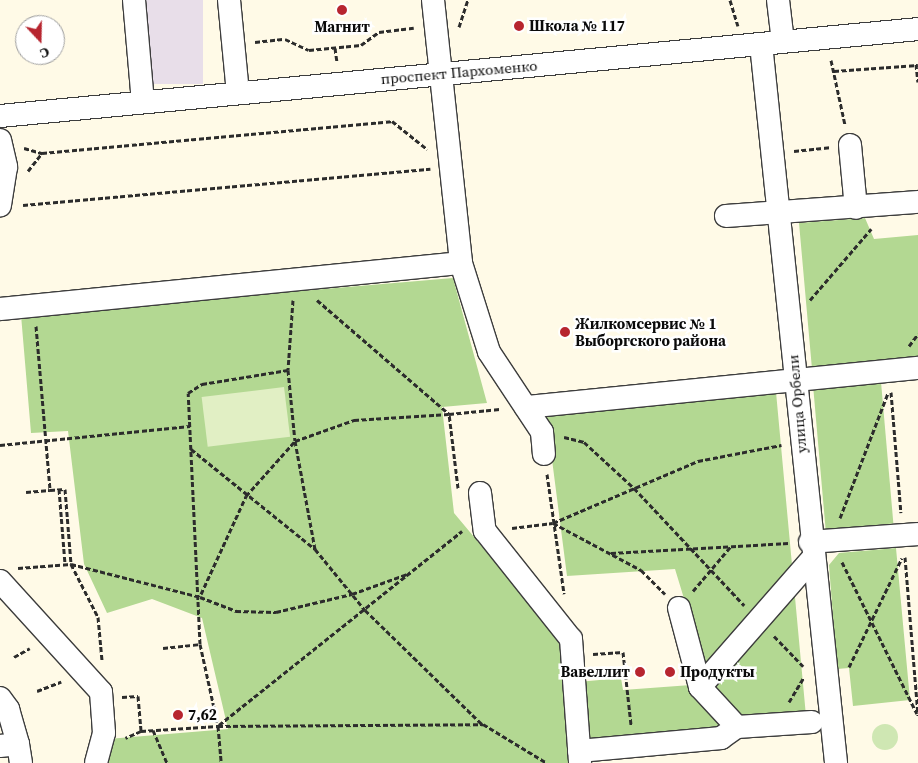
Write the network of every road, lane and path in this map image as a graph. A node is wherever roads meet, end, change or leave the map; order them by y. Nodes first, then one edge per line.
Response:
1 (134, 0) edge
2 (229, 0) edge
3 (433, 0) edge
4 (730, 0) edge
5 (778, 0) edge
6 (435, 26) junction
7 (738, 26) dead end
8 (918, 29) edge
9 (772, 43) junction
10 (233, 44) junction
11 (335, 48) junction
12 (829, 50) dead end
13 (917, 65) edge
14 (337, 66) dead end
15 (834, 72) junction
16 (439, 74) junction
17 (918, 82) edge
18 (238, 93) junction
19 (143, 102) junction
20 (0, 116) edge
21 (0, 140) edge
22 (850, 145) junction
23 (772, 152) junction
24 (451, 168) junction
25 (24, 176) dead end
26 (918, 202) edge
27 (890, 205) junction
28 (10, 206) edge
29 (856, 208) junction
30 (726, 216) dead end
31 (778, 216) junction
32 (462, 264) junction
33 (294, 280) junction
34 (34, 305) junction
35 (0, 309) edge
36 (789, 326) junction
37 (918, 368) edge
38 (288, 370) junction
39 (794, 380) junction
40 (890, 388) dead end
41 (526, 407) junction
42 (449, 414) junction
43 (190, 426) junction
44 (295, 441) junction
45 (46, 443) junction
46 (543, 443) junction
47 (786, 444) dead end
48 (0, 445) edge
49 (191, 449) junction
50 (634, 488) junction
51 (59, 489) junction
52 (50, 490) junction
53 (26, 492) dead end
54 (246, 496) junction
55 (483, 513) junction
56 (553, 523) junction
57 (918, 534) edge
58 (731, 546) junction
59 (818, 547) junction
60 (688, 548) junction
61 (315, 549) junction
62 (609, 553) junction
63 (904, 553) dead end
64 (65, 564) junction
65 (71, 564) junction
66 (710, 571) junction
67 (410, 574) junction
68 (5, 575) edge
69 (352, 594) junction
70 (200, 596) junction
71 (565, 600) dead end
72 (679, 608) junction
73 (365, 610) junction
74 (758, 618) junction
75 (872, 621) junction
76 (200, 644) junction
77 (163, 648) dead end
78 (572, 655) junction
79 (847, 671) dead end
80 (81, 675) junction
81 (700, 687) junction
82 (37, 691) dead end
83 (101, 692) junction
84 (0, 698) edge
85 (918, 715) edge
86 (812, 722) dead end
87 (483, 724) junction
88 (776, 724) junction
89 (218, 726) junction
90 (737, 727) junction
91 (153, 730) junction
92 (141, 731) dead end
93 (633, 746) junction
94 (13, 751) edge
95 (579, 757) edge
96 (96, 763) edge
97 (167, 763) edge
98 (221, 763) edge
99 (547, 763) edge
100 (836, 763) edge

1 - 19 street
2 - 10 street
3 - 6 street
4 - 7 path
5 - 9 street, улица Орбели
6 - 11 path
6 - 16 street
8 - 9 street, проспект Пархоменко
9 - 16 street, проспект Пархоменко
9 - 23 street, улица Орбели
10 - 11 path
10 - 18 street
11 - 14 path
12 - 15 path
13 - 15 path
13 - 17 path
15 - 22 path
16 - 18 street, проспект Пархоменко
16 - 24 street
18 - 19 street, проспект Пархоменко
19 - 20 street, проспект Пархоменко
21 - 28 street
22 - 23 path
22 - 29 street
23 - 31 street, улица Орбели
24 - 25 path
24 - 28 path
24 - 32 street
26 - 27 street
27 - 29 street
27 - 36 path
29 - 31 street
30 - 31 street
31 - 36 street, улица Орбели
32 - 33 street
32 - 41 street
33 - 34 street
33 - 38 path
33 - 42 path
34 - 35 street
34 - 45 path
36 - 39 street, улица Орбели
37 - 39 street
38 - 43 path
38 - 44 path
39 - 41 street
39 - 59 street, улица Орбели
40 - 59 path
41 - 42 path
41 - 46 street
42 - 44 path
42 - 55 path
43 - 45 path
43 - 49 path
44 - 54 path
44 - 61 path
45 - 48 path
45 - 52 path
46 - 50 path
46 - 56 path
47 - 50 path
49 - 54 path
49 - 70 path
50 - 56 path
50 - 60 path
51 - 52 path
51 - 64 path
51 - 65 path
52 - 53 path
54 - 61 path
54 - 70 path
55 - 56 path
55 - 67 path
55 - 78 street
56 - 62 path
56 - 71 path
57 - 59 street
58 - 59 path
58 - 60 path
58 - 66 path
59 - 74 street
59 - 75 path
59 - 100 street, улица Орбели
60 - 62 path
60 - 66 path
61 - 69 path
62 - 72 path
63 - 75 path
64 - 65 path
64 - 68 path
65 - 70 path
65 - 83 path
66 - 72 path
66 - 74 path
67 - 69 path
67 - 73 path
68 - 80 street
69 - 70 path
69 - 73 path
70 - 76 path
72 - 81 street
73 - 87 path
73 - 89 path
74 - 81 street
74 - 88 path
75 - 79 path
75 - 85 path
76 - 77 path
76 - 89 path
78 - 93 path
78 - 95 street
80 - 82 path
80 - 83 street
81 - 90 street
83 - 96 street
84 - 94 street
86 - 88 street
87 - 89 path
87 - 99 path
88 - 90 street
89 - 91 path
89 - 98 path
90 - 93 street
91 - 92 path
91 - 97 path
93 - 95 street

